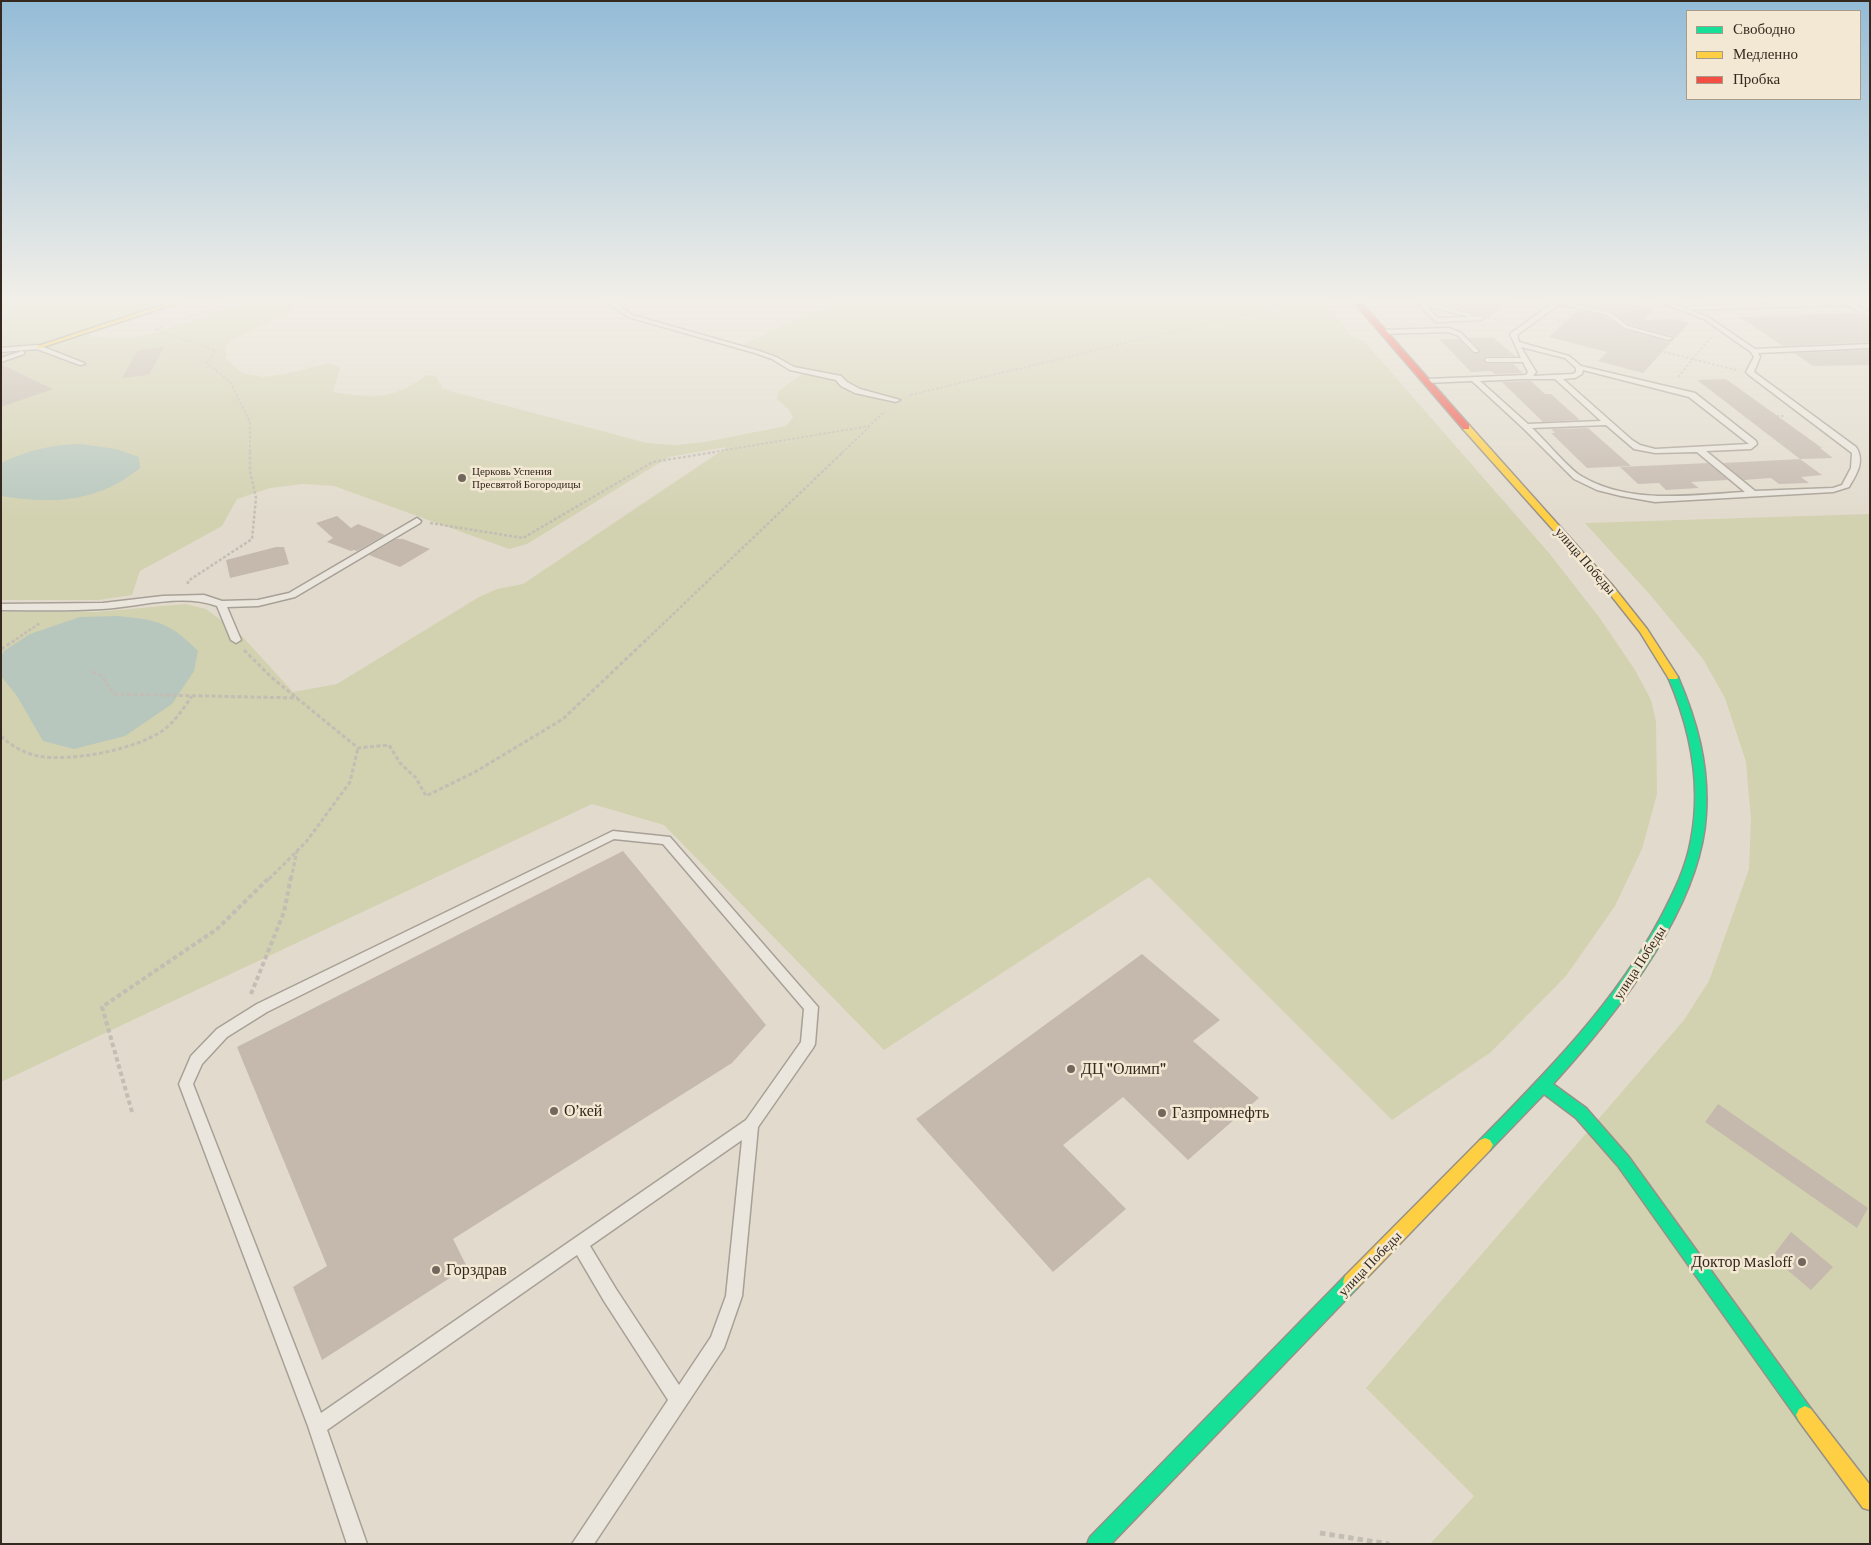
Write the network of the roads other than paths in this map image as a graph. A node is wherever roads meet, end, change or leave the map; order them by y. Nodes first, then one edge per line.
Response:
1 (813, 373) edge
2 (1419, 373) edge
3 (1531, 373) edge
4 (1580, 373) edge
5 (1605, 373) edge
6 (1751, 373) edge
7 (1557, 377) junction
8 (1523, 378) junction
9 (1474, 379) junction
10 (1426, 381) junction
11 (896, 400) road end
12 (1607, 422) junction
13 (1526, 426) junction
14 (1699, 449) junction
15 (1753, 494) junction
16 (417, 521) road end
17 (221, 604) junction
18 (1, 607) edge
19 (236, 640) road end
20 (1543, 1086) junction
21 (751, 1125) junction
22 (580, 1244) junction
23 (679, 1401) junction
24 (317, 1426) junction
25 (1870, 1501) edge
26 (357, 1544) edge
27 (582, 1544) edge
28 (1096, 1544) edge

1 - 11 lane
2 - 10 street, улица Победы
3 - 8 lane
4 - 7 lane
5 - 14 lane
6 - 15 lane
7 - 8 lane
7 - 12 lane
8 - 9 lane
9 - 10 lane
9 - 13 lane
10 - 20 street, улица Победы
12 - 13 lane
12 - 14 lane
13 - 15 lane
14 - 15 lane
16 - 17 lane
17 - 18 lane
17 - 19 lane
20 - 25 street
20 - 28 street, улица Победы
21 - 22 lane
21 - 23 lane
21 - 24 lane
22 - 23 lane
22 - 24 lane
23 - 27 lane
24 - 26 lane

